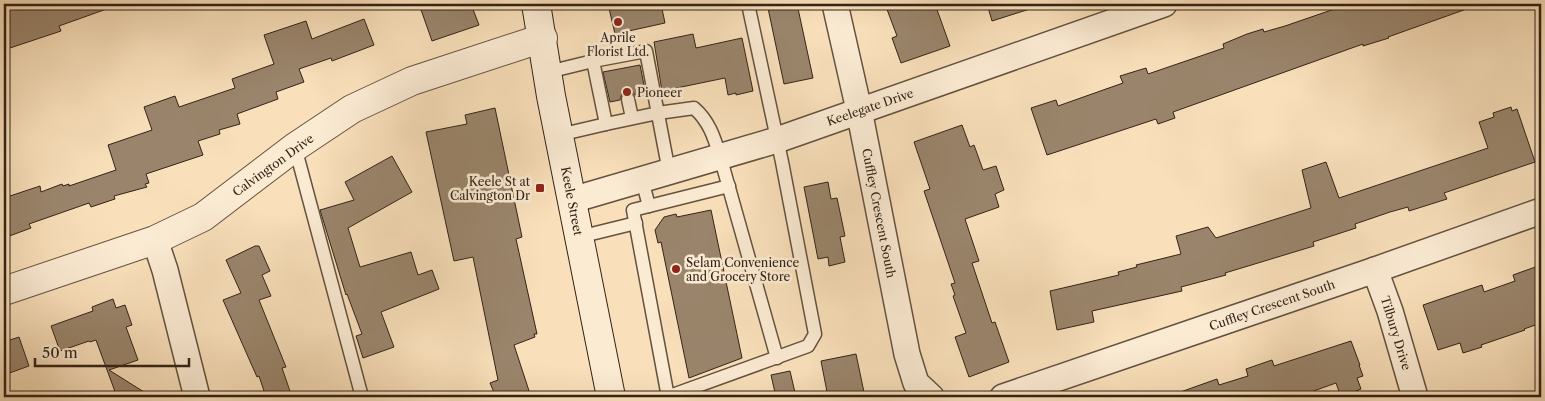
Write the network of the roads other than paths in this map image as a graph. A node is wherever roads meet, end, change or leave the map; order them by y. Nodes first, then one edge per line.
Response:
1 (536, 4) edge
2 (748, 4) edge
3 (836, 4) edge
4 (1164, 4) edge
5 (543, 38) junction
6 (618, 55) junction
7 (593, 61) junction
8 (621, 68) dead end
9 (548, 72) junction
10 (628, 99) dead end
11 (859, 110) junction
12 (658, 113) junction
13 (632, 118) junction
14 (606, 124) junction
15 (559, 135) junction
16 (777, 140) junction
17 (295, 147) junction
18 (720, 156) junction
19 (669, 172) junction
20 (642, 180) junction
21 (729, 186) junction
22 (572, 200) junction
23 (649, 206) junction
24 (1541, 211) edge
25 (636, 223) junction
26 (579, 237) junction
27 (155, 240) junction
28 (1375, 270) junction
29 (4, 291) edge
30 (776, 358) junction
31 (197, 397) edge
32 (362, 397) edge
33 (611, 397) edge
34 (667, 397) edge
35 (931, 397) edge
36 (1002, 397) edge
37 (1415, 397) edge

1 - 5 street, Keele Street
2 - 16 lane
3 - 11 street, Cuffley Crescent South
4 - 11 street, Keelegate Drive
5 - 9 street, Keele Street
5 - 17 street, Calvington Drive
6 - 7 lane
6 - 8 lane
6 - 12 lane
7 - 9 lane
7 - 14 lane
9 - 15 street, Keele Street
10 - 13 lane
11 - 16 street, Keelegate Drive
11 - 35 street, Cuffley Crescent South
12 - 13 lane
12 - 18 lane
12 - 19 lane
13 - 14 lane
14 - 15 lane
15 - 22 street, Keele Street
16 - 18 street, Keelegate Drive
16 - 30 lane
17 - 27 street, Calvington Drive
17 - 32 lane
18 - 19 street, Keelegate Drive
18 - 21 lane
19 - 20 street, Keelegate Drive
20 - 22 street, Keelegate Drive
20 - 23 lane
21 - 23 lane
21 - 30 lane
22 - 26 street, Keele Street
23 - 25 lane
24 - 28 street, Cuffley Crescent South
25 - 26 lane
25 - 34 lane
26 - 33 street, Keele Street
27 - 29 street, Calvington Drive
27 - 31 street
28 - 36 street, Cuffley Crescent South
28 - 37 street, Tilbury Drive
30 - 34 lane

